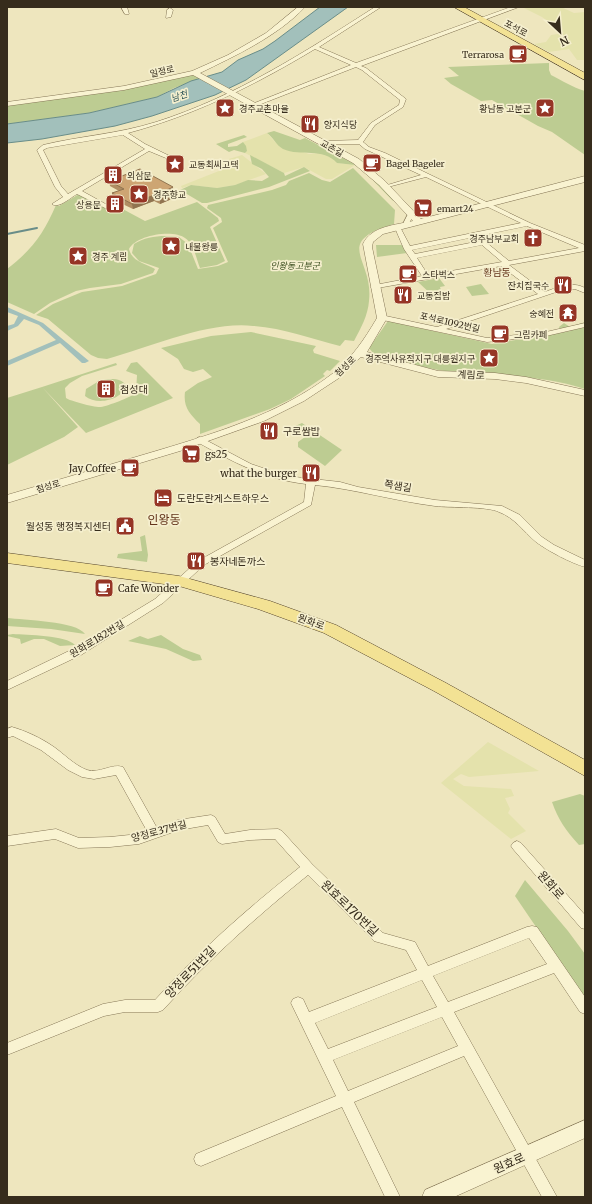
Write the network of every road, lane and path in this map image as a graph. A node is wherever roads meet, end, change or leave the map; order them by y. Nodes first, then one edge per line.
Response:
1 (124, 7) edge
2 (302, 7) edge
3 (378, 7) edge
4 (458, 7) edge
5 (516, 7) edge
6 (170, 10) dead end
7 (127, 13) dead end
8 (168, 17) dead end
9 (480, 19) junction
10 (314, 47) junction
11 (356, 66) junction
12 (196, 75) junction
13 (585, 77) edge
14 (232, 94) junction
15 (7, 104) edge
16 (254, 105) junction
17 (124, 133) junction
18 (360, 142) junction
19 (324, 143) junction
20 (149, 149) junction
21 (175, 160) dead end
22 (426, 175) junction
23 (585, 179) edge
24 (386, 187) junction
25 (78, 192) junction
26 (68, 198) junction
27 (55, 204) dead end
28 (487, 204) junction
29 (109, 208) dead end
30 (411, 214) junction
31 (432, 219) junction
32 (419, 222) junction
33 (528, 224) junction
34 (401, 227) junction
35 (476, 234) junction
36 (483, 243) junction
37 (585, 248) edge
38 (408, 249) junction
39 (414, 257) junction
40 (506, 263) junction
41 (426, 277) junction
42 (375, 288) junction
43 (585, 291) edge
44 (544, 295) junction
45 (382, 317) junction
46 (585, 325) edge
47 (437, 330) junction
48 (359, 353) junction
49 (585, 393) edge
50 (200, 440) junction
51 (311, 481) junction
52 (7, 499) edge
53 (7, 558) edge
54 (585, 564) edge
55 (179, 581) junction
56 (7, 686) edge
57 (9, 730) edge
58 (585, 769) edge
59 (154, 833) junction
60 (278, 834) joint
61 (7, 842) edge
62 (517, 846) dead end
63 (308, 868) junction
64 (585, 924) edge
65 (557, 966) junction
66 (425, 972) junction
67 (298, 1003) dead end
68 (585, 1008) edge
69 (445, 1009) junction
70 (306, 1020) junction
71 (468, 1048) junction
72 (7, 1049) edge
73 (324, 1057) junction
74 (345, 1100) junction
75 (585, 1129) edge
76 (527, 1155) junction
77 (201, 1159) dead end
78 (393, 1197) edge
79 (432, 1197) edge
80 (550, 1197) edge

1 - 7 street
2 - 12 street, 일정로
3 - 10 street
4 - 9 main road, 포석로
5 - 9 street
6 - 8 street
9 - 11 street
9 - 13 main road, 포석로
10 - 11 street
10 - 14 street
11 - 16 street
11 - 18 street
12 - 14 street, 교촌길
12 - 15 street, 일정로
14 - 16 street, 교촌길
14 - 17 street
16 - 19 street, 교촌길
17 - 20 street
17 - 26 street
18 - 19 street
18 - 22 street
19 - 24 street, 교촌길
20 - 21 street
20 - 25 street
22 - 24 street
22 - 28 street
23 - 28 street
24 - 30 street, 교촌길
25 - 26 street
25 - 29 street
26 - 27 street
28 - 31 street
28 - 33 street
30 - 31 street
30 - 32 street, 교촌길
30 - 34 street
31 - 32 street
32 - 34 street
33 - 35 street
33 - 37 street
34 - 38 street
34 - 42 street
35 - 36 street
35 - 38 street
36 - 39 street
36 - 40 street
37 - 40 street
38 - 39 street
39 - 41 street
40 - 41 street
40 - 44 street
41 - 42 street
42 - 45 street
43 - 44 street
44 - 47 street
45 - 47 street, 포석로1092번길
45 - 48 street, 첨성로
46 - 47 street, 포석로1092번길
48 - 49 street, 계림로
48 - 50 street, 첨성로
50 - 51 street, 쪽샘길
50 - 52 street, 첨성로
51 - 54 street, 쪽샘길
51 - 55 street, 원화로182번길
53 - 55 main road, 원화로
55 - 56 street, 원화로182번길
55 - 58 main road, 원화로
57 - 59 street
59 - 60 street, 양정로37번길
59 - 61 street, 양정로37번길
60 - 63 street, 원효로170번길
62 - 64 street, 원화로
63 - 66 street, 원효로170번길
63 - 72 street, 양정로51번길
65 - 66 street
65 - 68 street
65 - 69 street
66 - 69 street, 원효로170번길
66 - 70 street
67 - 70 street
69 - 71 street, 원효로170번길
69 - 73 street
70 - 73 street
71 - 74 street
71 - 76 street, 원효로170번길
73 - 74 street
74 - 77 street
74 - 78 street
75 - 76 street, 원효로
76 - 79 street, 원효로
76 - 80 street, 원효로170번길

